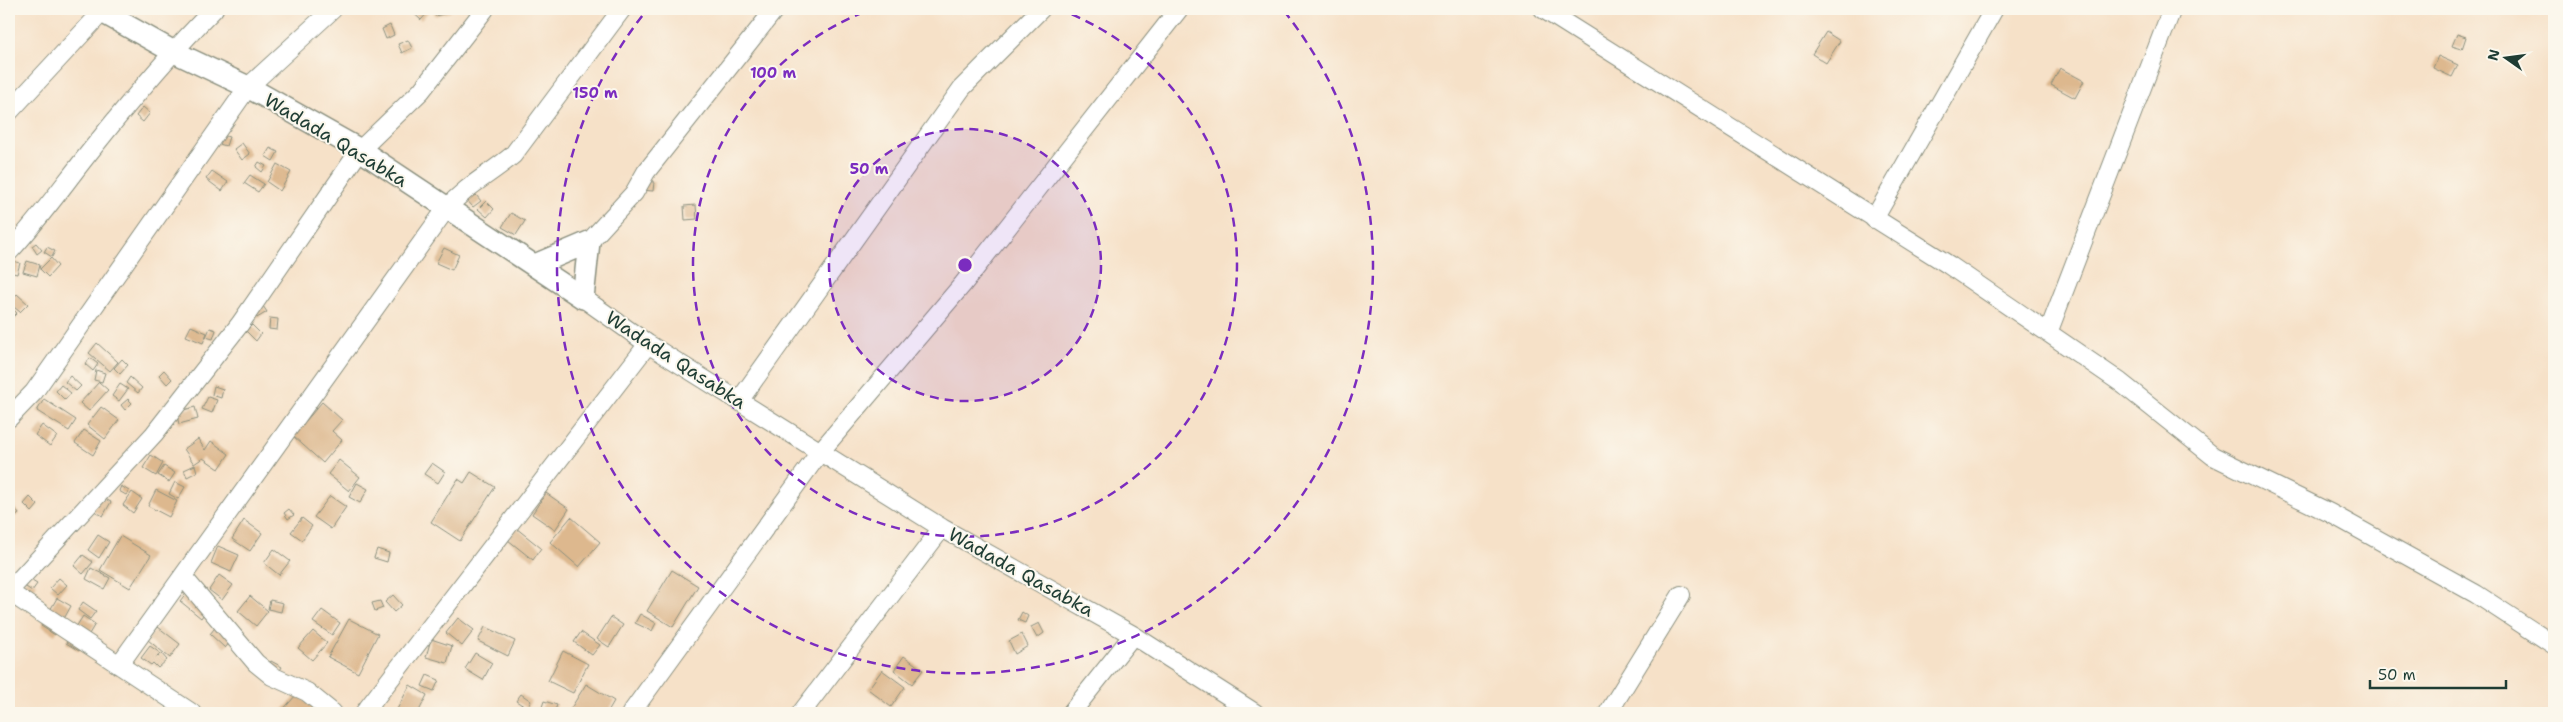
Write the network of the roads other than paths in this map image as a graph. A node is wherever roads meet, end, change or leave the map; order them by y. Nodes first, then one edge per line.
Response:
1 (214, 9) edge
2 (333, 9) edge
3 (485, 9) edge
4 (622, 9) edge
5 (776, 9) edge
6 (1041, 9) edge
7 (1179, 9) edge
8 (1543, 9) edge
9 (1994, 9) edge
10 (2172, 9) edge
11 (99, 10) edge
12 (172, 51) junction
13 (248, 87) junction
14 (9, 112) edge
15 (360, 150) junction
16 (446, 209) junction
17 (1874, 219) junction
18 (589, 242) junction
19 (9, 252) edge
20 (535, 265) junction
21 (583, 298) junction
22 (2048, 333) junction
23 (648, 344) junction
24 (739, 401) junction
25 (9, 418) edge
26 (820, 452) junction
27 (942, 528) junction
28 (184, 578) junction
29 (9, 591) edge
30 (1681, 595) dead end
31 (1133, 634) junction
32 (2554, 645) edge
33 (119, 665) junction
34 (190, 713) edge
35 (333, 713) edge
36 (364, 713) edge
37 (631, 713) edge
38 (802, 713) edge
39 (1071, 713) edge
40 (1255, 713) edge
41 (1608, 713) edge

1 - 12 street
2 - 13 street
3 - 15 street
4 - 16 street
5 - 18 street
6 - 24 street
7 - 26 street
8 - 17 street
9 - 17 street
10 - 22 street
11 - 12 street, Wadada Qasabka
11 - 14 street
12 - 13 street, Wadada Qasabka
12 - 19 street
13 - 15 street, Wadada Qasabka
13 - 25 street
15 - 16 street, Wadada Qasabka
15 - 29 street
16 - 20 street, Wadada Qasabka
16 - 28 street
17 - 22 street
18 - 20 street
18 - 21 street
20 - 21 street, Wadada Qasabka
21 - 23 street, Wadada Qasabka
22 - 32 street
23 - 24 street, Wadada Qasabka
23 - 36 street
24 - 26 street, Wadada Qasabka
26 - 27 street, Wadada Qasabka
26 - 37 street
27 - 31 street, Wadada Qasabka
27 - 38 street
28 - 33 street
28 - 35 street
29 - 33 street
30 - 41 street
31 - 39 street
31 - 40 street, Wadada Qasabka
33 - 34 street

